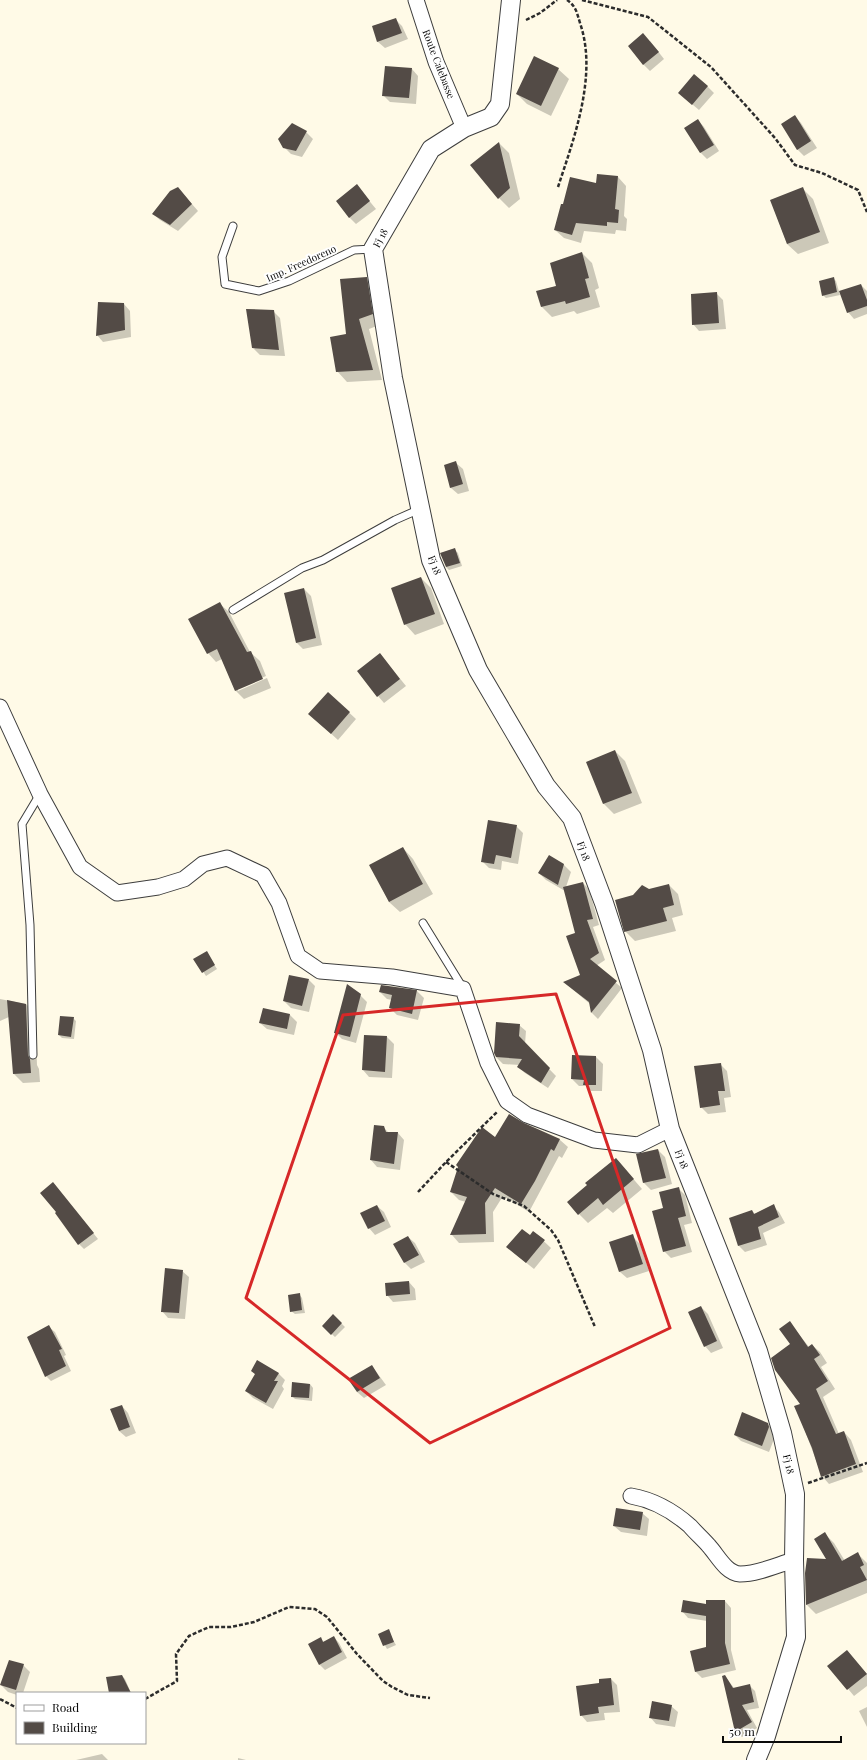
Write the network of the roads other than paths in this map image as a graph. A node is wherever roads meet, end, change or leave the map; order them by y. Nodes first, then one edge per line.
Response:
1 (416, 0) edge
2 (511, 0) edge
3 (464, 128) junction
4 (233, 226) dead end
5 (373, 249) junction
6 (420, 509) junction
7 (233, 610) dead end
8 (0, 706) edge
9 (40, 794) junction
10 (423, 923) dead end
11 (463, 989) junction
12 (33, 1055) dead end
13 (670, 1129) junction
14 (631, 1496) dead end
15 (794, 1560) junction
16 (756, 1760) edge

1 - 3 street, Route Calebasse
2 - 3 street, Fj 18
3 - 5 street, Fj 18
4 - 5 lane, Imp. Freedoreno
5 - 6 street, Fj 18
6 - 7 lane
6 - 13 street, Fj 18
8 - 9 street
9 - 11 street
9 - 12 lane
10 - 11 lane
11 - 13 street
13 - 15 street, Fj 18
14 - 15 street
15 - 16 street, Fj 18

